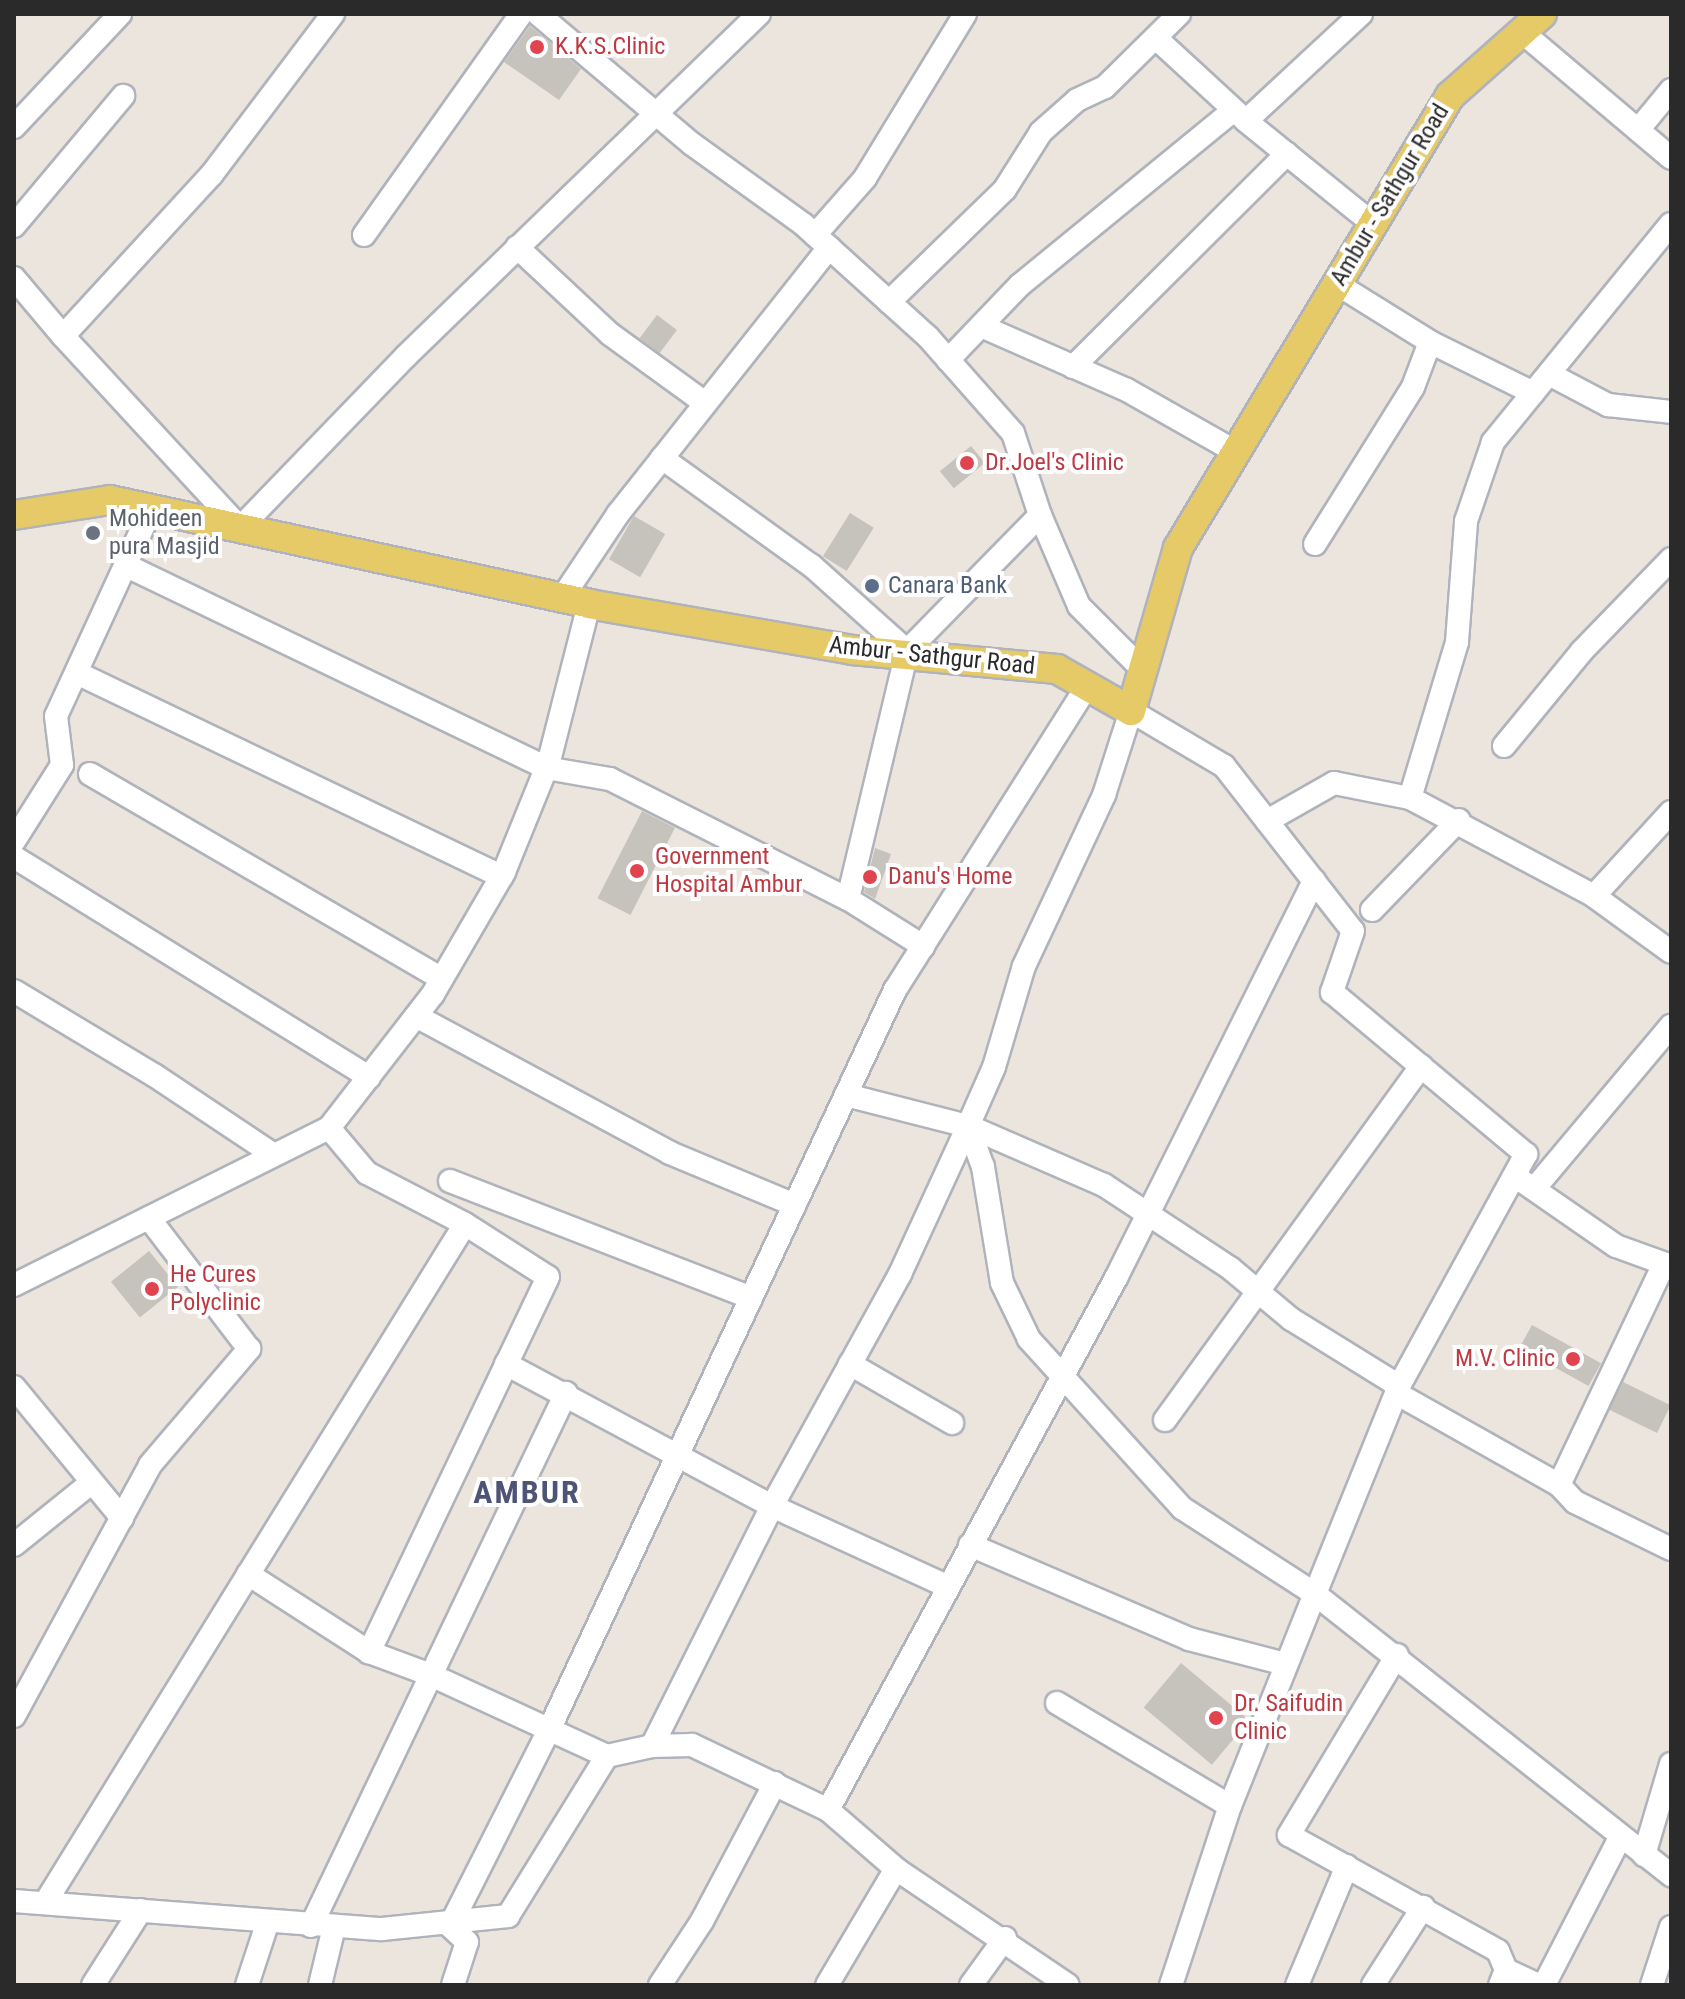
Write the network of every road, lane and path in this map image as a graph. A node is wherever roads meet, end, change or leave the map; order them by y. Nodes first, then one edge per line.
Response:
1 (120, 14) edge
2 (333, 14) edge
3 (521, 14) edge
4 (538, 14) edge
5 (759, 14) edge
6 (1179, 14) edge
7 (1361, 14) edge
8 (960, 16) edge
9 (562, 20) edge
10 (1532, 23) edge
11 (1157, 39) junction
12 (1671, 90) edge
13 (123, 96) dead end
14 (655, 111) junction
15 (1240, 115) junction
16 (14, 127) edge
17 (1638, 130) junction
18 (1287, 154) junction
19 (1671, 158) edge
20 (1373, 224) junction
21 (1671, 224) edge
22 (14, 226) edge
23 (364, 235) dead end
24 (822, 241) junction
25 (517, 247) junction
26 (14, 278) edge
27 (1337, 284) junction
28 (889, 302) junction
29 (981, 326) junction
30 (63, 336) junction
31 (1430, 342) junction
32 (948, 360) junction
33 (1073, 367) junction
34 (1549, 374) junction
35 (1533, 393) junction
36 (705, 403) junction
37 (1671, 412) edge
38 (1236, 452) junction
39 (662, 458) junction
40 (151, 509) junction
41 (14, 515) edge
42 (1040, 515) junction
43 (240, 528) junction
44 (1315, 544) dead end
45 (1671, 559) edge
46 (125, 565) junction
47 (562, 598) junction
48 (589, 604) junction
49 (907, 651) junction
50 (1141, 668) junction
51 (77, 673) junction
52 (1087, 686) junction
53 (1131, 711) junction
54 (1504, 746) dead end
55 (546, 768) junction
56 (90, 774) dead end
57 (1410, 798) junction
58 (1670, 809) edge
59 (1459, 820) junction
60 (1267, 821) junction
61 (14, 841) edge
62 (14, 857) edge
63 (502, 877) junction
64 (1314, 881) junction
65 (1594, 896) junction
66 (848, 899) junction
67 (1372, 910) dead end
68 (923, 946) junction
69 (1671, 952) edge
70 (442, 979) junction
71 (14, 991) edge
72 (416, 1016) junction
73 (1671, 1026) edge
74 (1421, 1066) junction
75 (369, 1077) junction
76 (846, 1095) junction
77 (968, 1126) junction
78 (329, 1128) junction
79 (274, 1155) junction
80 (1514, 1175) junction
81 (450, 1181) dead end
82 (1534, 1189) junction
83 (795, 1205) junction
84 (149, 1218) junction
85 (1146, 1218) junction
86 (465, 1224) junction
87 (1668, 1265) edge
88 (14, 1285) edge
89 (1256, 1290) junction
90 (751, 1298) junction
91 (506, 1364) junction
92 (850, 1364) junction
93 (1061, 1379) junction
94 (14, 1387) edge
95 (1398, 1390) junction
96 (566, 1393) junction
97 (1165, 1420) dead end
98 (952, 1423) dead end
99 (678, 1457) junction
100 (92, 1482) junction
101 (1559, 1485) junction
102 (772, 1506) junction
103 (122, 1518) junction
104 (14, 1545) edge
105 (970, 1545) junction
106 (1671, 1549) edge
107 (248, 1574) junction
108 (947, 1586) junction
109 (1315, 1594) junction
110 (369, 1652) junction
111 (1397, 1655) junction
112 (1286, 1664) junction
113 (431, 1675) junction
114 (1057, 1703) dead end
115 (14, 1716) edge
116 (549, 1730) junction
117 (652, 1746) junction
118 (607, 1756) junction
119 (1671, 1764) edge
120 (775, 1783) junction
121 (1230, 1806) junction
122 (828, 1810) junction
123 (1620, 1838) junction
124 (1644, 1855) junction
125 (1347, 1866) junction
126 (896, 1869) junction
127 (1671, 1875) edge
128 (14, 1901) edge
129 (45, 1903) junction
130 (1423, 1907) junction
131 (141, 1910) junction
132 (268, 1921) junction
133 (322, 1926) junction
134 (450, 1926) junction
135 (1671, 1927) edge
136 (1005, 1938) junction
137 (1503, 1978) edge
138 (93, 1985) edge
139 (247, 1985) edge
140 (320, 1985) edge
141 (453, 1985) edge
142 (660, 1985) edge
143 (827, 1985) edge
144 (971, 1985) edge
145 (1068, 1985) edge
146 (1171, 1985) edge
147 (1297, 1985) edge
148 (1373, 1985) edge
149 (1541, 1985) edge
150 (1652, 1985) edge

1 - 16 street
2 - 30 street
3 - 23 street
4 - 9 street
5 - 14 street
6 - 11 street
7 - 15 street
8 - 24 street
9 - 14 street
10 - 17 street
10 - 20 main road, Ambur - Sathgur Road
11 - 15 street
11 - 28 street
12 - 17 street
13 - 22 street
14 - 24 street
14 - 25 street
15 - 18 street
15 - 29 street
17 - 19 street
18 - 20 street
18 - 33 street
20 - 27 main road, Ambur - Sathgur Road
21 - 34 street
24 - 28 street
24 - 36 street
25 - 36 street
25 - 43 street
26 - 30 street
27 - 31 street
27 - 38 main road, Ambur - Sathgur Road
28 - 32 street
29 - 32 street
29 - 33 street
30 - 43 street
31 - 35 street
31 - 44 street
32 - 42 street
33 - 38 street
34 - 35 street
34 - 37 street
35 - 57 street
36 - 39 street
38 - 50 main road, Ambur - Sathgur Road
39 - 47 street
39 - 49 street
40 - 41 main road, Ambur - Sathgur Road
40 - 43 main road, Ambur - Sathgur Road
40 - 46 street
42 - 49 street
42 - 50 street
43 - 47 main road, Ambur - Sathgur Road
45 - 54 street
46 - 51 street
46 - 55 street
47 - 48 main road, Ambur - Sathgur Road
48 - 49 main road, Ambur - Sathgur Road
48 - 55 street
49 - 52 main road, Ambur - Sathgur Road
49 - 66 street
50 - 53 main road, Ambur - Sathgur Road
51 - 61 street
51 - 63 street
52 - 53 main road, Ambur - Sathgur Road
52 - 68 street
53 - 60 street
53 - 77 street
55 - 63 street
55 - 66 street
56 - 70 street
57 - 59 street
57 - 60 street
58 - 65 street
59 - 65 street
59 - 67 street
60 - 64 street
62 - 75 street
63 - 70 street
64 - 74 street
64 - 85 street
65 - 69 street
66 - 68 street
68 - 76 street
70 - 72 street
71 - 79 street
72 - 75 street
72 - 83 street
73 - 82 street
74 - 80 street
74 - 89 street
75 - 78 street
76 - 77 street
76 - 83 street
77 - 85 street
77 - 92 street
77 - 93 street
78 - 79 street
78 - 86 street
79 - 84 street
80 - 82 street
80 - 95 street
81 - 90 street
82 - 87 street
83 - 90 street
84 - 88 street
84 - 103 street
85 - 89 street
85 - 93 street
86 - 91 street
86 - 107 street
87 - 101 street
89 - 95 street
89 - 97 street
90 - 99 street
91 - 96 street
91 - 110 street
92 - 98 street
92 - 102 street
93 - 105 street
93 - 109 street
94 - 100 street
95 - 101 street
95 - 109 street
96 - 99 street
96 - 113 street
99 - 102 street
99 - 116 street
100 - 103 street
100 - 104 street
101 - 106 street
102 - 108 street
102 - 117 street
103 - 115 street
105 - 108 street
105 - 112 street
107 - 110 street
107 - 129 street
108 - 122 street
109 - 111 street
109 - 112 street
110 - 113 street
111 - 123 street
111 - 125 street
112 - 121 street
113 - 116 street
113 - 133 street
114 - 121 street
116 - 118 street
116 - 134 street
117 - 118 street
117 - 120 street
118 - 134 street
119 - 124 street
120 - 122 street
120 - 142 street
121 - 146 street
122 - 126 street
123 - 124 street
123 - 149 street
124 - 127 street
125 - 130 street
125 - 147 street
126 - 136 street
126 - 143 street
128 - 129 street
129 - 131 street
130 - 137 street
130 - 148 street
131 - 132 street
131 - 138 street
132 - 133 street
132 - 139 street
133 - 134 street
133 - 140 street
134 - 141 street
135 - 150 street
136 - 144 street
136 - 145 street
137 - 149 street

